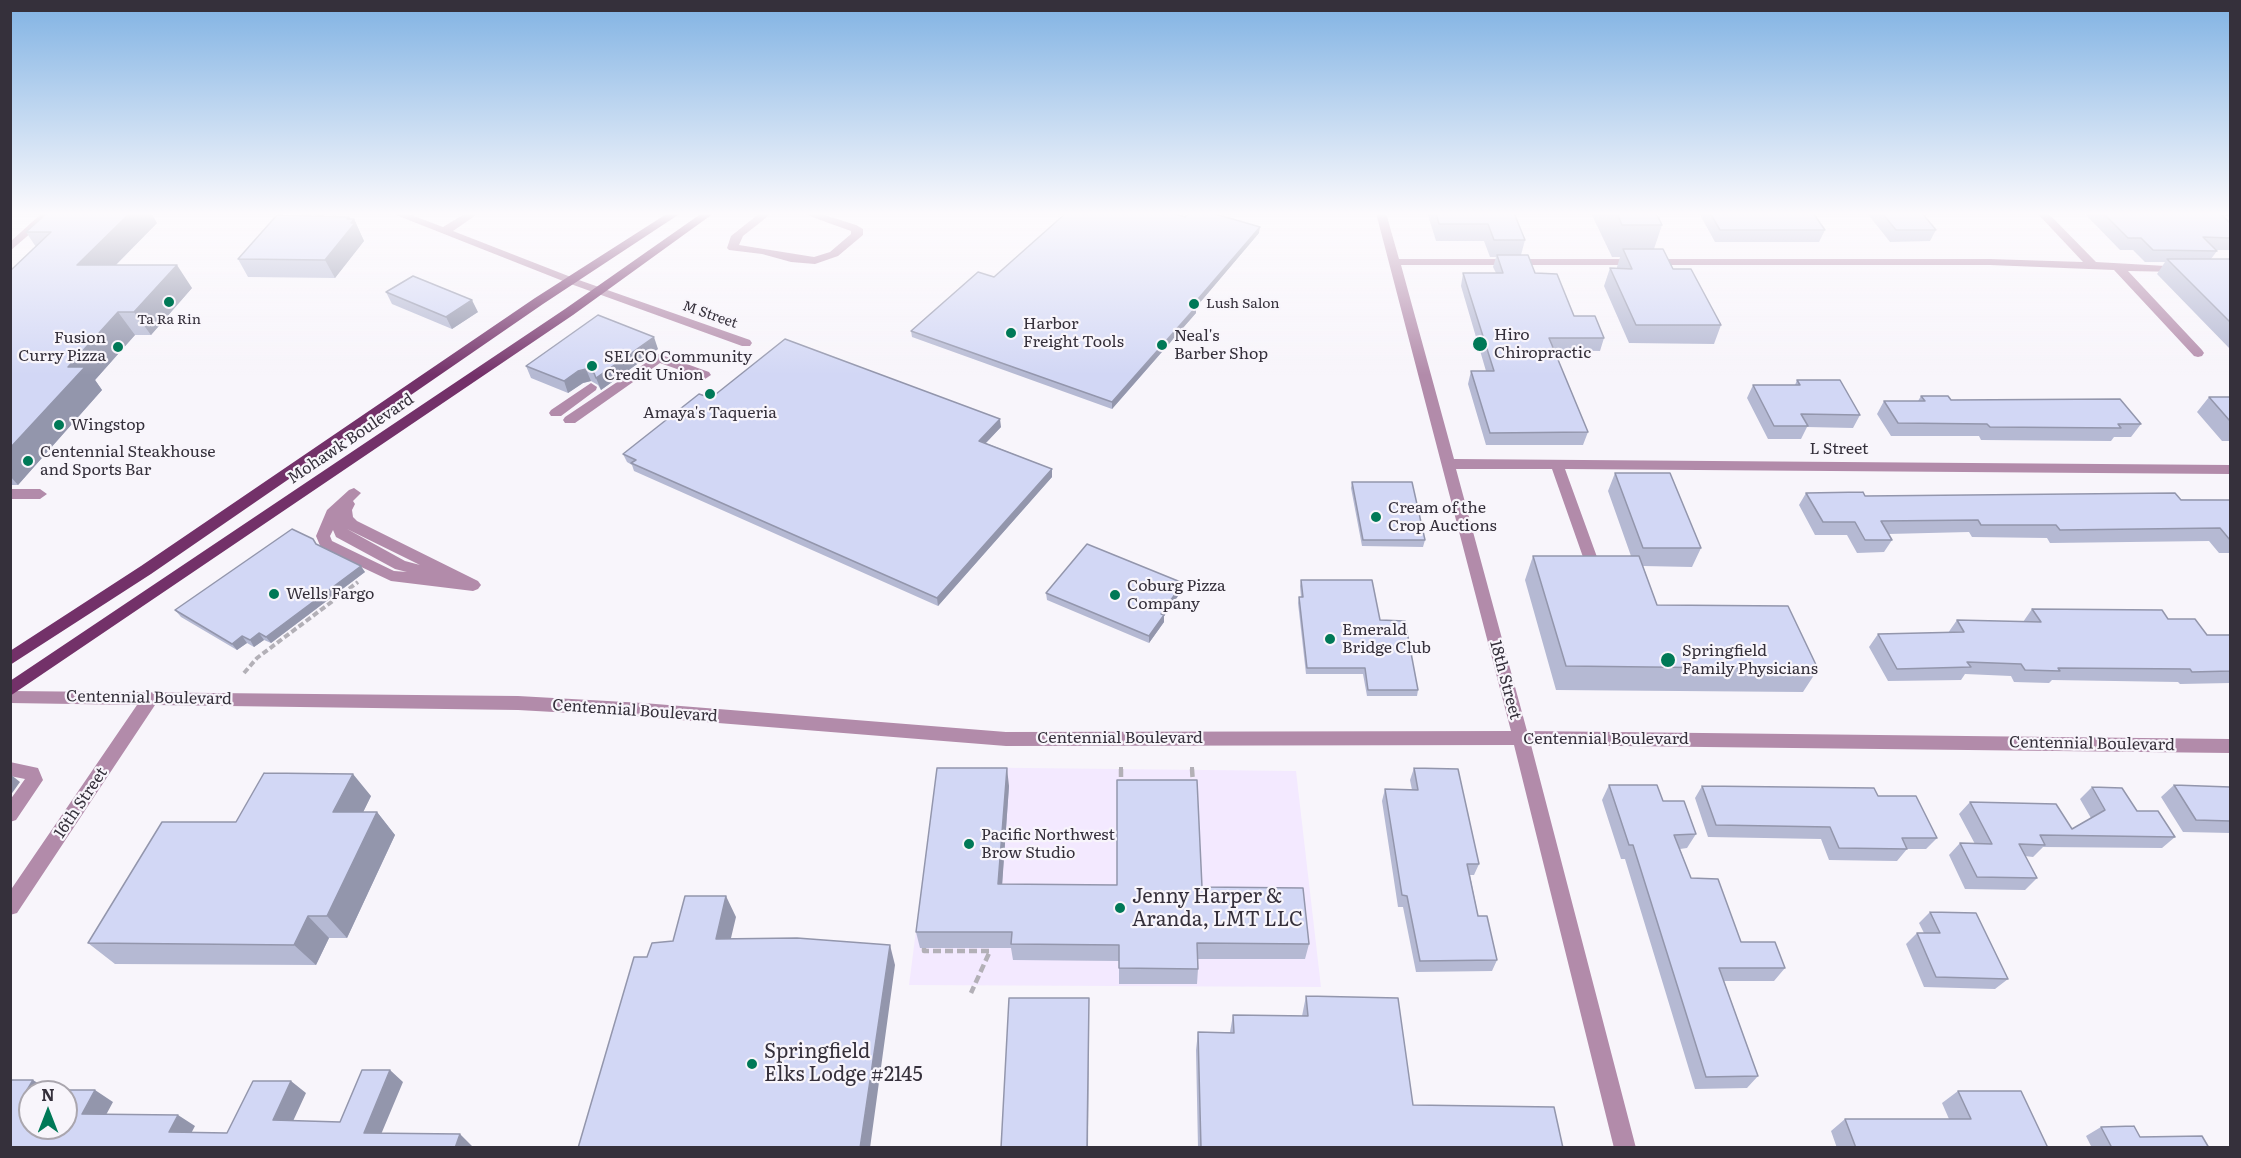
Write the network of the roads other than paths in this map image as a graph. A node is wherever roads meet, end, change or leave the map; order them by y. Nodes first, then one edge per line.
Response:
1 (536, 267) edge
2 (593, 267) edge
3 (632, 267) edge
4 (1395, 267) edge
5 (2118, 267) edge
6 (2120, 267) edge
7 (2196, 269) edge
8 (572, 281) junction
9 (598, 291) junction
10 (746, 343) dead end
11 (2198, 352) dead end
12 (705, 375) dead end
13 (591, 387) edge
14 (556, 413) dead end
15 (570, 420) dead end
16 (1446, 464) junction
17 (1557, 465) junction
18 (2230, 470) edge
19 (10, 494) edge
20 (40, 494) dead end
21 (1590, 557) edge
22 (473, 585) joint
23 (10, 659) edge
24 (10, 690) edge
25 (10, 698) edge
26 (151, 698) junction
27 (1520, 739) junction
28 (2230, 746) edge
29 (10, 769) edge
30 (10, 815) edge
31 (10, 907) edge
32 (1625, 1148) edge

1 - 8 street, M Street
2 - 8 main road, Mohawk Boulevard
3 - 9 main road, Mohawk Boulevard
4 - 16 street, 18th Street
5 - 11 street
6 - 7 street
8 - 9 street, M Street
8 - 23 main road, Mohawk Boulevard
9 - 10 street, M Street
9 - 24 main road, Mohawk Boulevard
12 - 15 street
13 - 14 street
16 - 17 street, L Street
16 - 27 street, 18th Street
17 - 18 street, L Street
17 - 21 street
19 - 20 street
22 - 22 street
25 - 26 street, Centennial Boulevard
26 - 27 street, Centennial Boulevard
26 - 31 street, 16th Street
27 - 28 street, Centennial Boulevard
27 - 32 street, 18th Street
29 - 30 street

